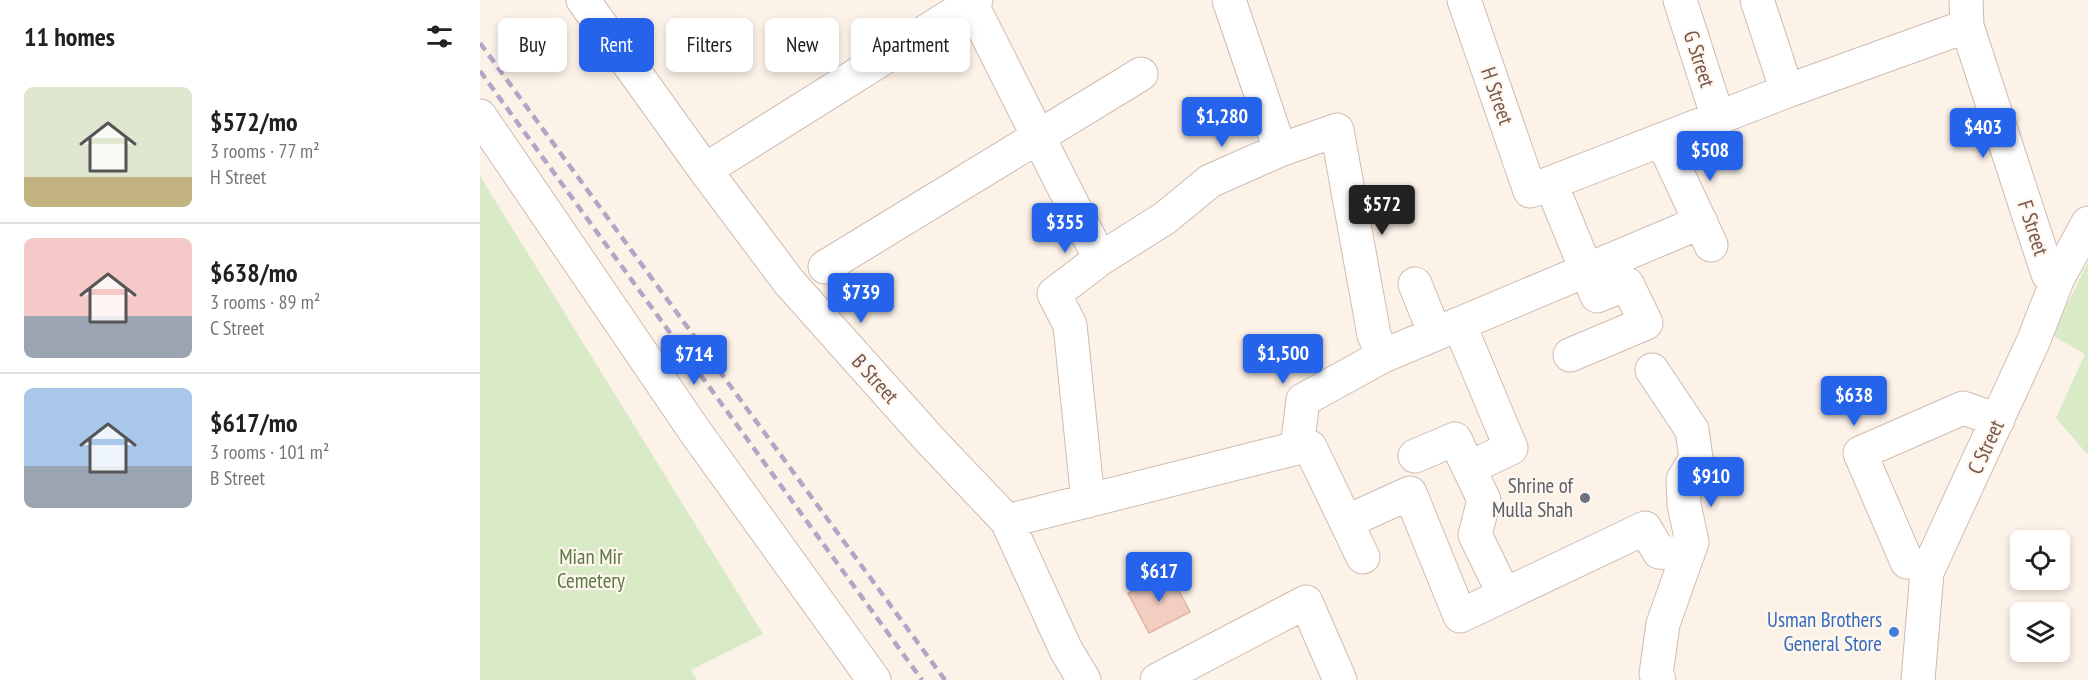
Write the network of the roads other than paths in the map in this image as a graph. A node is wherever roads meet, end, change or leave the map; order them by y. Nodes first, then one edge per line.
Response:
1 (583, 0) edge
2 (1229, 0) edge
3 (1464, 0) edge
4 (1680, 0) edge
5 (1757, 0) edge
6 (974, 1) edge
7 (1966, 13) edge
8 (1141, 74) dead end
9 (1787, 91) junction
10 (480, 116) edge
11 (1718, 118) junction
12 (1039, 137) junction
13 (1662, 140) junction
14 (1280, 150) junction
15 (705, 170) junction
16 (1541, 188) junction
17 (2088, 222) edge
18 (1100, 259) junction
19 (825, 267) dead end
20 (1587, 270) junction
21 (2058, 278) junction
22 (1415, 284) dead end
23 (1447, 329) junction
24 (1570, 355) dead end
25 (1383, 356) junction
26 (1652, 370) dead end
27 (1998, 420) junction
28 (1298, 448) junction
29 (1415, 456) dead end
30 (1469, 468) junction
31 (1088, 501) junction
32 (1007, 521) junction
33 (1346, 522) junction
34 (1688, 554) junction
35 (1363, 557) dead end
36 (1907, 562) dead end
37 (1504, 594) junction
38 (874, 680) edge
39 (1084, 680) edge
40 (1157, 680) edge
41 (1340, 680) edge
42 (1659, 680) edge
43 (1918, 680) edge

1 - 15 street, B Street
2 - 14 street
3 - 16 street, H Street
4 - 11 street, G Street
5 - 9 street
6 - 12 street
6 - 15 street
7 - 9 street
7 - 21 street, F Street
8 - 12 street
9 - 11 street
10 - 38 street
11 - 13 street
12 - 18 street
12 - 19 street
13 - 16 street
13 - 20 street
14 - 18 street
14 - 25 street
15 - 32 street, B Street
16 - 20 street, H Street
17 - 21 street, C Street
18 - 31 street
20 - 23 street
20 - 24 street, H Street
21 - 27 street, C Street
22 - 23 street
23 - 25 street
23 - 30 street
25 - 28 street
26 - 34 street
27 - 36 street
27 - 43 street, C Street
28 - 31 street
28 - 33 street
29 - 30 street
30 - 37 street
31 - 32 street
32 - 39 street, B Street
33 - 35 street
33 - 37 street
34 - 37 street
34 - 42 street
40 - 41 street

